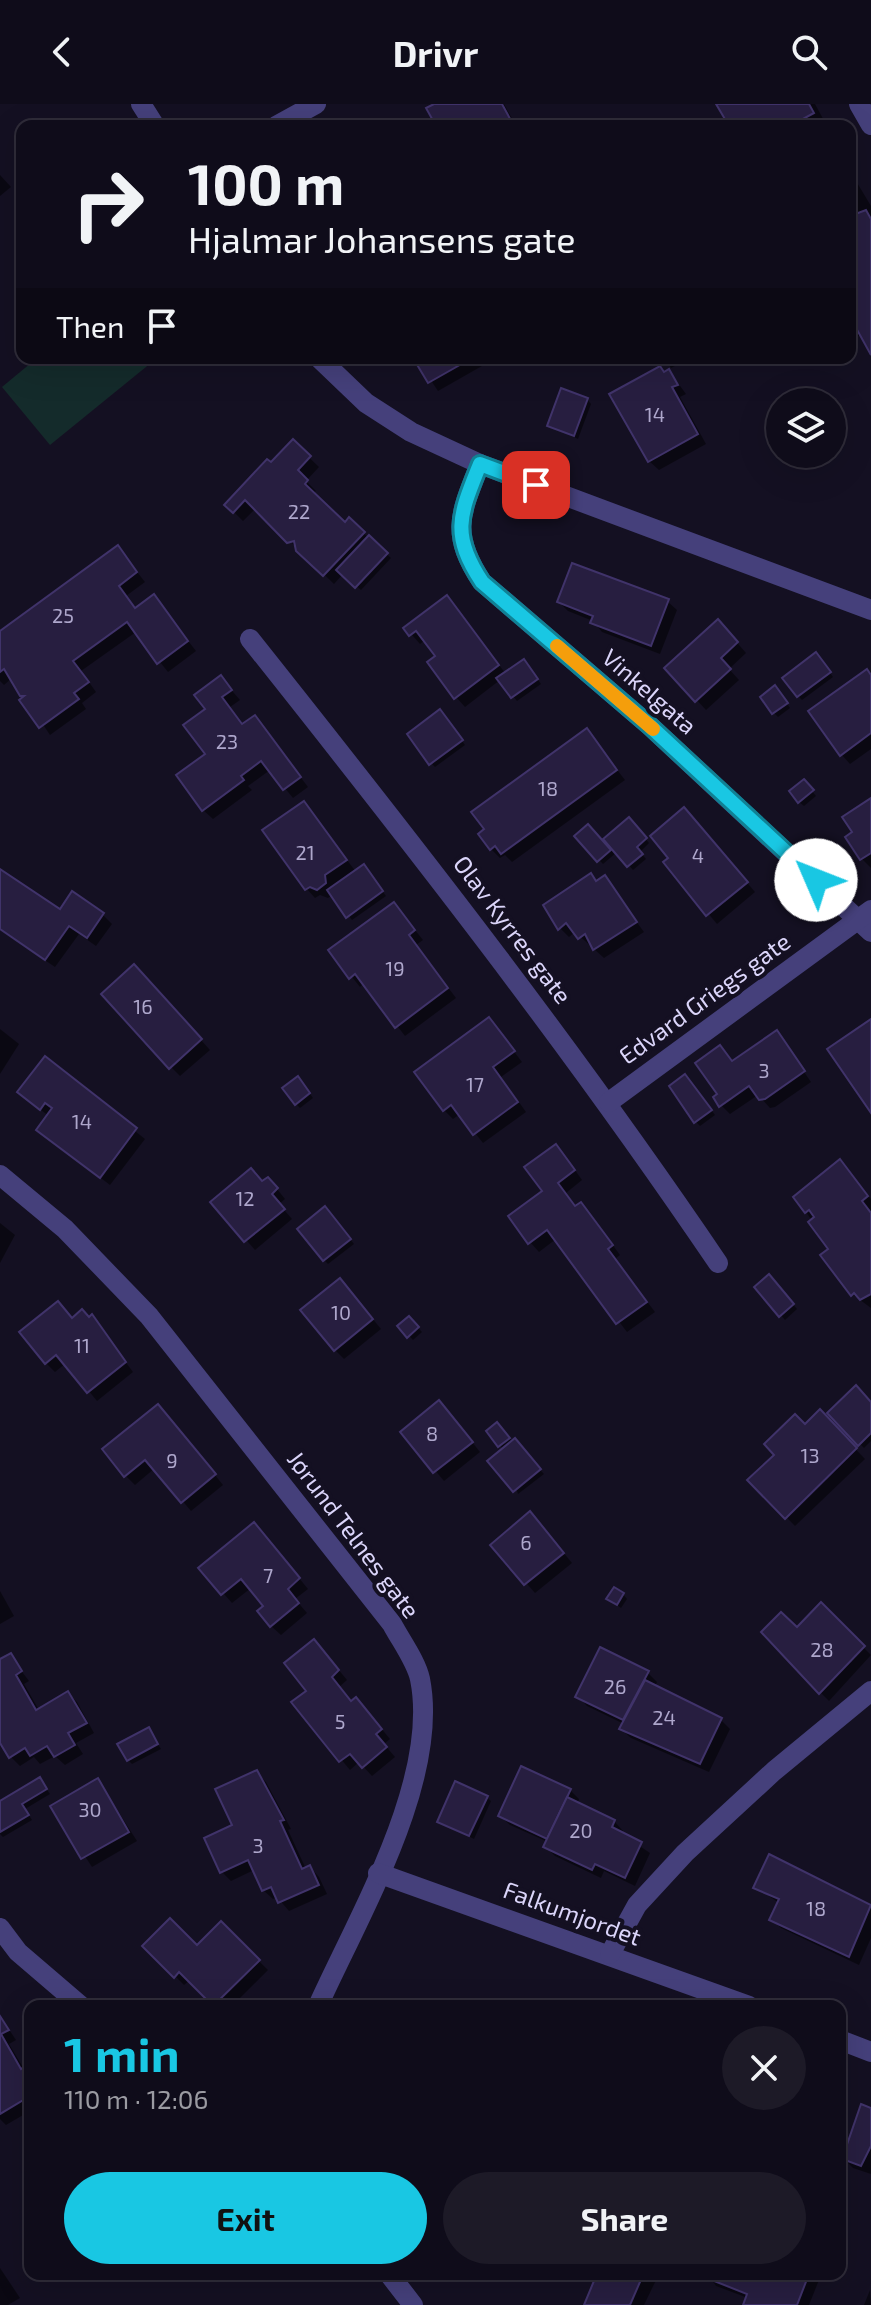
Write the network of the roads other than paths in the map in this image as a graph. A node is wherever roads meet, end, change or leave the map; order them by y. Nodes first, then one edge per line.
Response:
1 (316, 104) edge
2 (859, 104) edge
3 (287, 120) edge
4 (871, 125) edge
5 (325, 364) edge
6 (480, 464) junction
7 (871, 610) edge
8 (250, 639) dead end
9 (867, 921) edge
10 (609, 1102) junction
11 (0, 1175) edge
12 (718, 1263) dead end
13 (871, 1691) edge
14 (378, 1873) junction
15 (0, 1928) edge
16 (610, 1954) junction
17 (74, 2000) edge
18 (321, 2000) edge
19 (733, 2000) edge
20 (846, 2042) edge
21 (871, 2052) edge
22 (394, 2280) edge
23 (413, 2305) edge

1 - 3 street
2 - 4 street
5 - 6 street
6 - 7 street
6 - 9 street, Vinkelgata
8 - 10 street, Olav Kyrres gate
9 - 10 street, Edvard Griegs gate
10 - 12 street, Olav Kyrres gate
11 - 14 street, Jørund Telnes gate
13 - 16 street
14 - 16 street, Falkumjordet
14 - 18 street, Jørund Telnes gate
15 - 17 street
16 - 19 street, Falkumjordet
20 - 21 street
22 - 23 street

